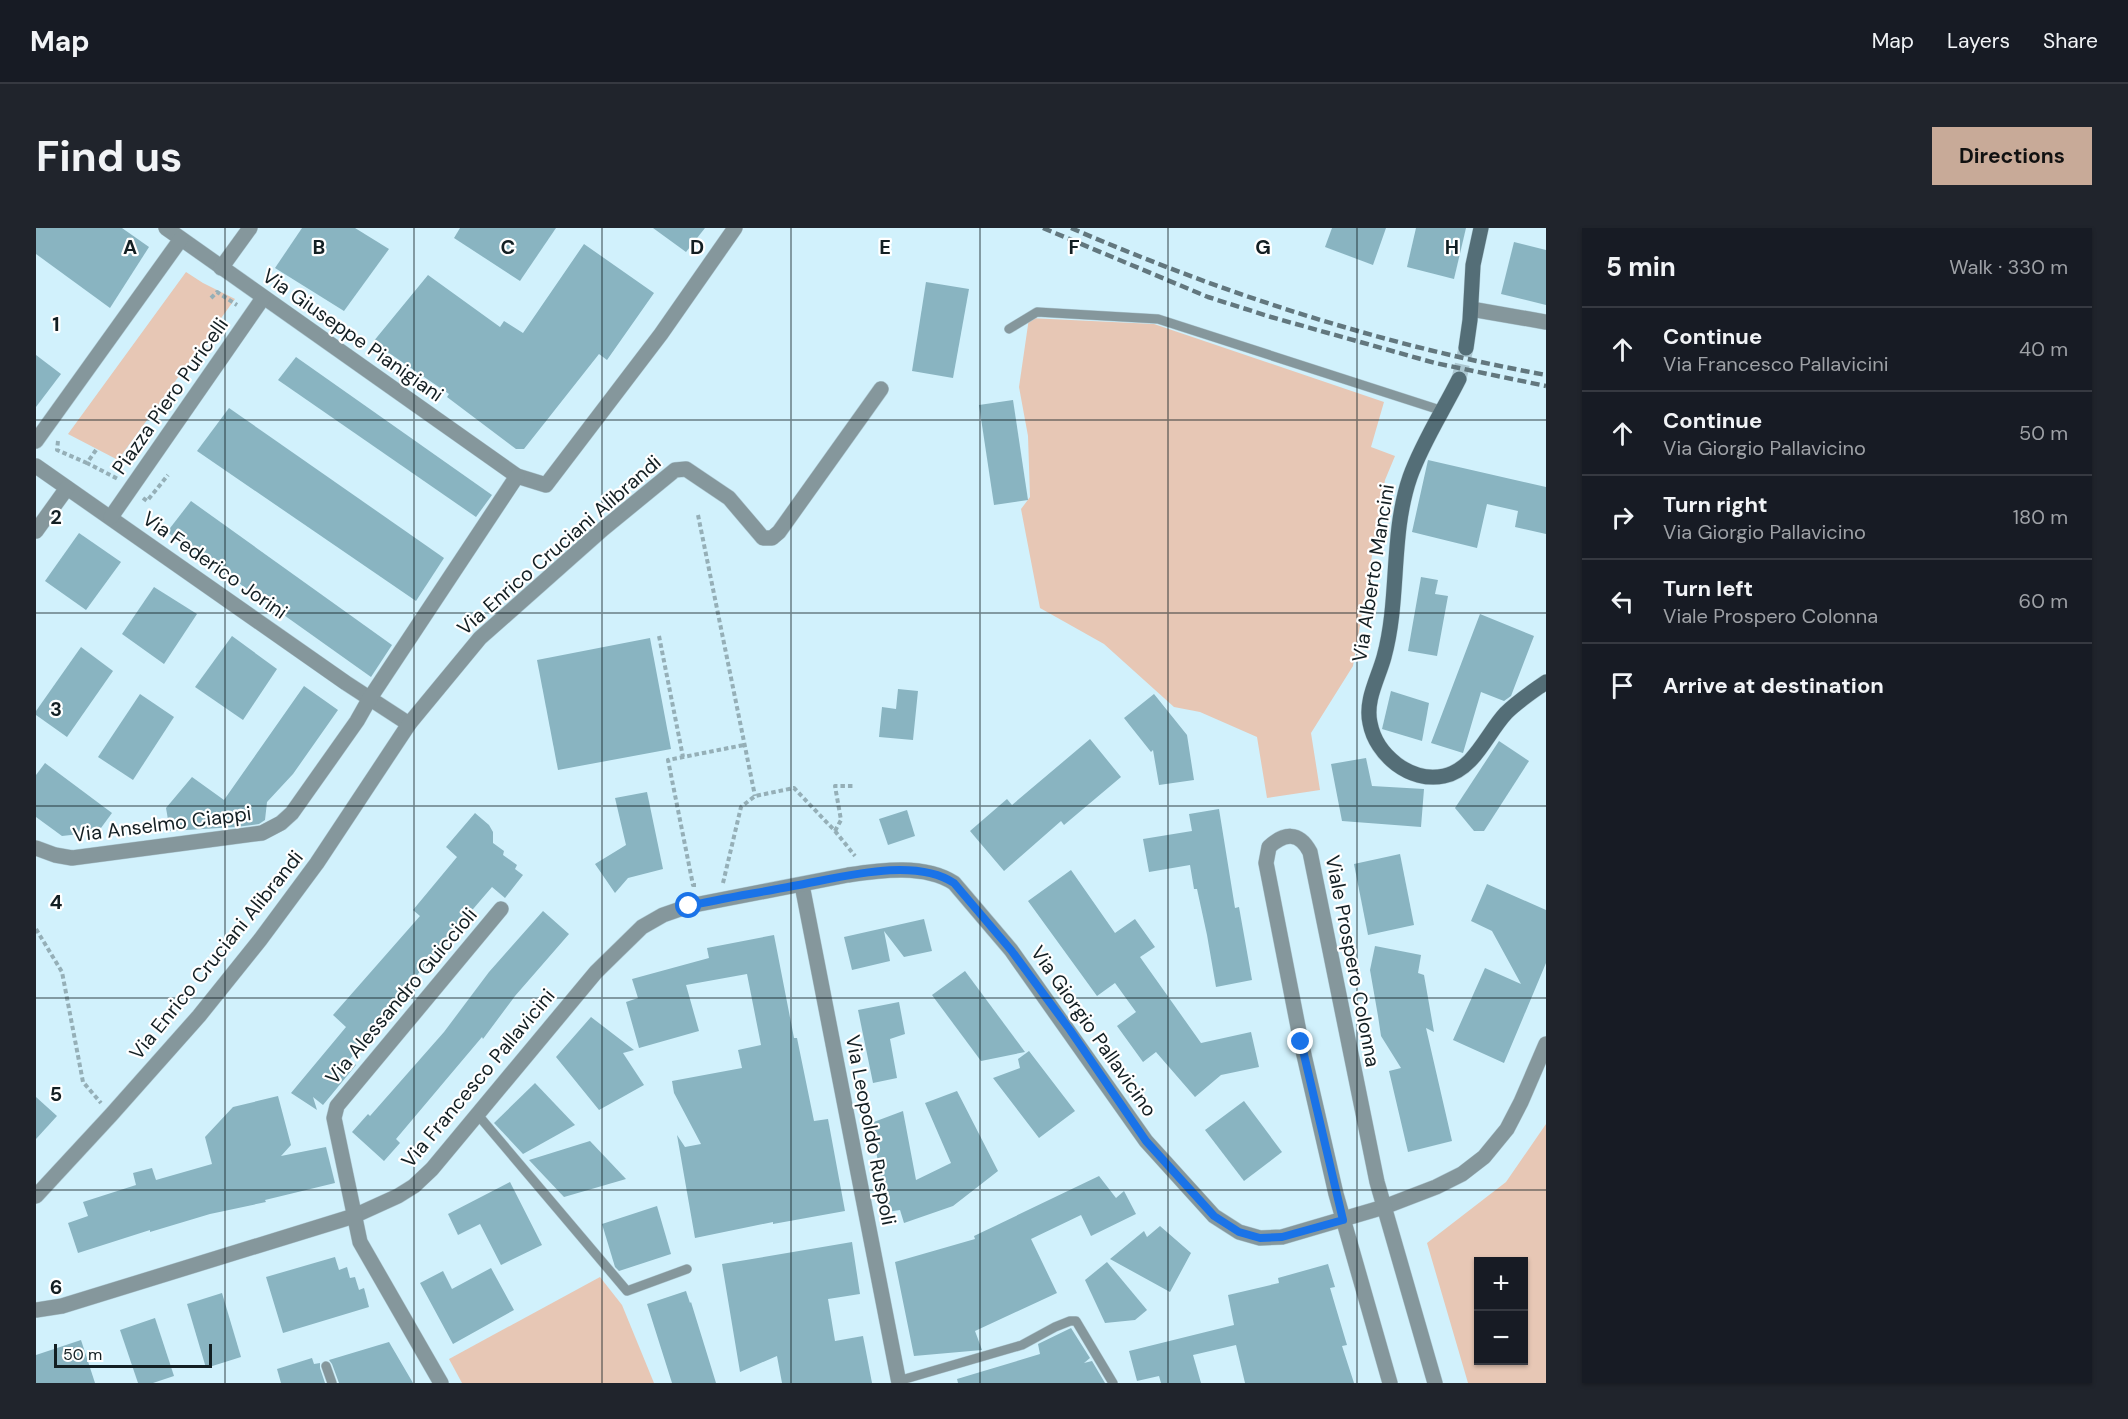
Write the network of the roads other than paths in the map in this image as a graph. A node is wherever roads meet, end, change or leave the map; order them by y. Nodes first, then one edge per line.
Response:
1 (166, 228) edge
2 (250, 228) edge
3 (735, 228) edge
4 (1481, 228) edge
5 (181, 239) junction
6 (221, 268) junction
7 (263, 298) junction
8 (1471, 309) junction
9 (1546, 321) edge
10 (1009, 330) dead end
11 (1466, 348) tunnel mouth
12 (1459, 380) tunnel mouth
13 (881, 389) dead end
14 (1443, 411) junction
15 (36, 441) edge
16 (36, 466) edge
17 (517, 476) junction
18 (67, 488) junction
19 (111, 517) junction
20 (36, 531) edge
21 (1546, 682) edge
22 (370, 698) junction
23 (409, 724) junction
24 (36, 848) edge
25 (802, 885) junction
26 (501, 909) dead end
27 (1546, 1044) edge
28 (478, 1115) junction
29 (36, 1196) edge
30 (1384, 1207) junction
31 (354, 1216) junction
32 (1343, 1220) junction
33 (687, 1269) dead end
34 (36, 1310) edge
35 (326, 1366) dead end
36 (439, 1382) edge
37 (899, 1382) edge
38 (332, 1383) edge
39 (1113, 1383) edge
40 (1390, 1383) edge
41 (1435, 1383) edge

1 - 5 street, Via Giuseppe Pianigiani
2 - 6 street
3 - 17 street
4 - 8 street
5 - 6 street, Via Giuseppe Pianigiani
5 - 15 street
6 - 7 street, Via Giuseppe Pianigiani
7 - 17 street, Via Giuseppe Pianigiani
7 - 19 street, Piazza Piero Puricelli
8 - 9 street
8 - 11 street
10 - 14 lane
12 - 14 street, Via Alberto Mancini
13 - 23 street, Via Enrico Cruciani Alibrandi
14 - 21 street, Via Alberto Mancini
16 - 18 street, Via Federico Jorini
17 - 22 street, Via Enrico Cruciani Alibrandi
18 - 19 street, Via Federico Jorini
18 - 20 street
19 - 22 street, Via Federico Jorini
22 - 23 street
22 - 24 street, Via Anselmo Ciappi
23 - 29 street, Via Enrico Cruciani Alibrandi
25 - 28 street, Via Francesco Pallavicini
25 - 32 street, Via Giorgio Pallavicino
25 - 37 street, Via Leopoldo Ruspoli
26 - 31 street, Via Alessandro Guiccioli
27 - 30 street, Via Giorgio Pallavicino
28 - 31 street, Via Francesco Pallavicini
28 - 33 lane
30 - 32 street, Via Giorgio Pallavicino
30 - 32 street, Viale Prospero Colonna
30 - 41 street, Viale Prospero Colonna
31 - 34 street, Via Francesco Pallavicini
31 - 36 street, Via Alessandro Guiccioli
32 - 40 street, Viale Prospero Colonna
35 - 38 lane
37 - 39 lane

